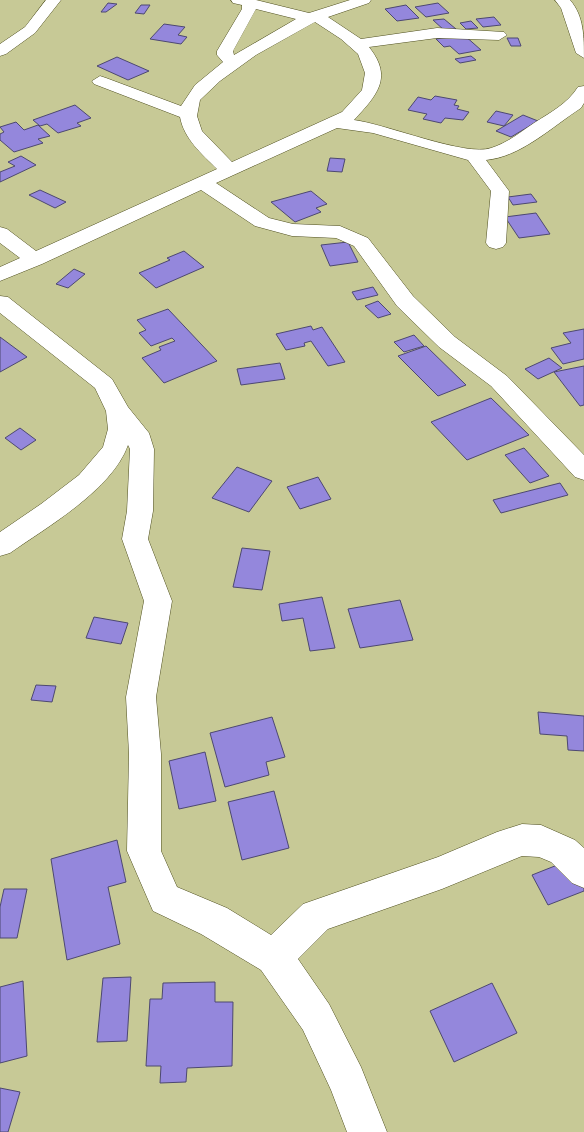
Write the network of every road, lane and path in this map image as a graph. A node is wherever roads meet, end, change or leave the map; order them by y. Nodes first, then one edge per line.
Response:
1 (54, 0) edge
2 (364, 0) edge
3 (562, 0) edge
4 (243, 1) edge
5 (313, 17) junction
6 (499, 35) dead end
7 (358, 44) junction
8 (0, 51) edge
9 (584, 53) edge
10 (234, 64) junction
11 (100, 81) dead end
12 (584, 91) edge
13 (188, 114) junction
14 (335, 122) junction
15 (474, 156) junction
16 (229, 170) junction
17 (202, 182) junction
18 (0, 233) edge
19 (496, 243) dead end
20 (35, 260) junction
21 (0, 275) edge
22 (0, 302) edge
23 (118, 411) junction
24 (584, 471) edge
25 (0, 546) edge
26 (584, 871) edge
27 (274, 957) junction
28 (367, 1132) edge

1 - 8 street
2 - 5 street
3 - 9 street
4 - 5 street
4 - 10 street
5 - 7 street
5 - 10 street
6 - 7 street
7 - 14 street
10 - 13 street
11 - 13 street
12 - 15 street
13 - 16 street
14 - 15 street
14 - 16 street
15 - 19 street
16 - 17 street
17 - 20 street
17 - 24 street
18 - 20 street
20 - 21 street
22 - 23 street
23 - 25 street
23 - 27 street
26 - 27 street
27 - 28 street

